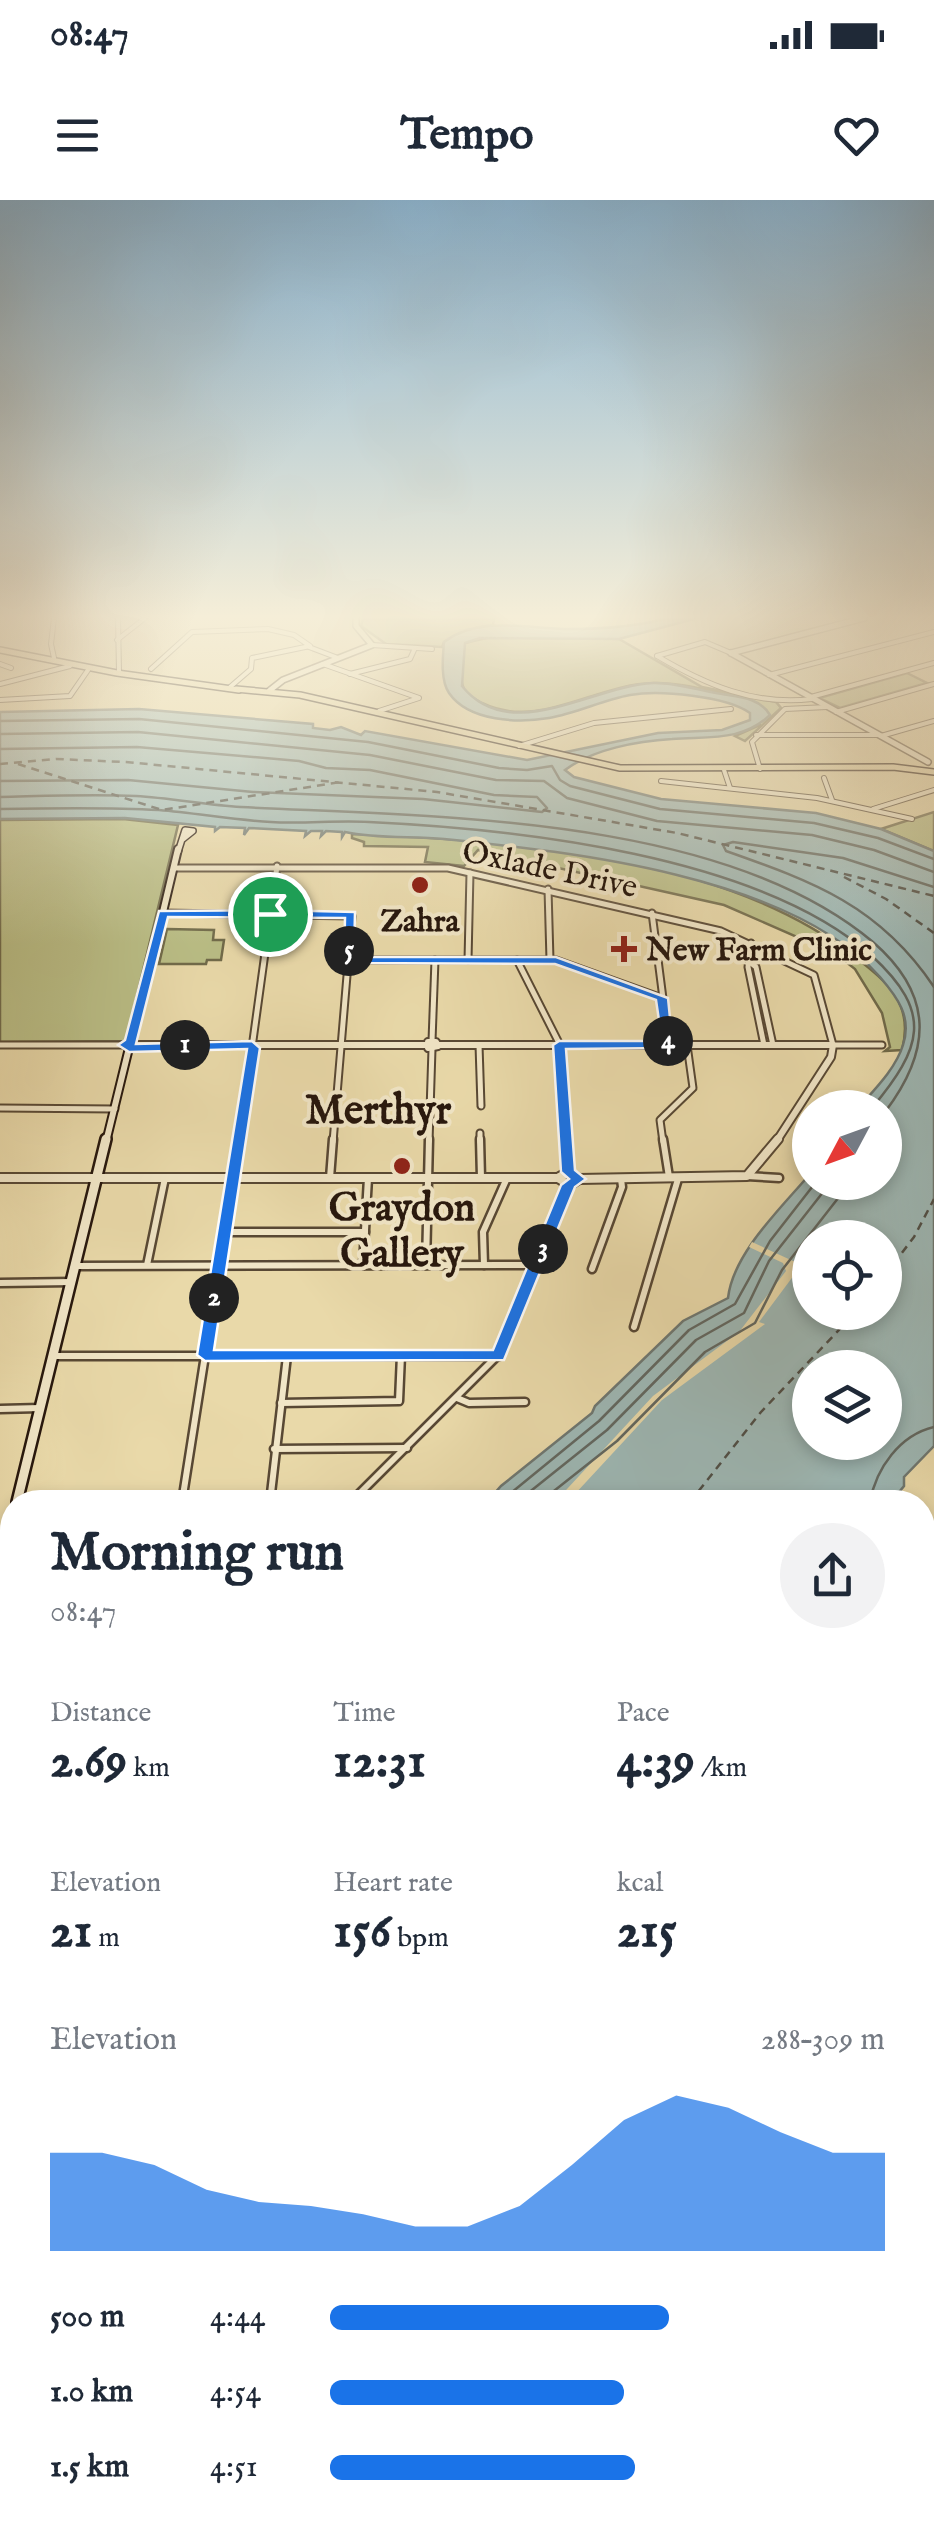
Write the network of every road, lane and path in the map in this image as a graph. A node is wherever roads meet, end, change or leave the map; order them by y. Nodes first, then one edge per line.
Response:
1 (433, 726) edge
2 (591, 726) edge
3 (764, 726) edge
4 (862, 726) edge
5 (914, 726) edge
6 (756, 736) junction
7 (879, 736) junction
8 (518, 746) junction
9 (932, 762) edge
10 (760, 769) junction
11 (920, 770) junction
12 (725, 771) junction
13 (934, 774) edge
14 (824, 778) dead end
15 (661, 781) dead end
16 (730, 788) junction
17 (934, 790) edge
18 (833, 801) junction
19 (872, 810) junction
20 (912, 819) dead end
21 (183, 838) dead end
22 (175, 866) junction
23 (277, 866) junction
24 (470, 872) junction
25 (548, 889) junction
26 (652, 913) junction
27 (163, 914) junction
28 (270, 914) junction
29 (751, 943) junction
30 (348, 960) junction
31 (435, 960) junction
32 (468, 960) junction
33 (517, 960) junction
34 (550, 960) junction
35 (662, 998) junction
36 (130, 1045) junction
37 (252, 1045) junction
38 (342, 1045) junction
39 (432, 1045) junction
40 (559, 1045) junction
41 (669, 1045) junction
42 (687, 1045) junction
43 (768, 1045) junction
44 (833, 1045) junction
45 (882, 1045) dead end
46 (0, 1046) edge
47 (479, 1046) junction
48 (480, 1106) dead end
49 (0, 1108) edge
50 (114, 1109) junction
51 (480, 1133) dead end
52 (568, 1172) junction
53 (747, 1176) junction
54 (97, 1178) junction
55 (165, 1178) junction
56 (233, 1178) junction
57 (330, 1178) junction
58 (368, 1178) junction
59 (428, 1178) junction
60 (481, 1178) junction
61 (507, 1178) junction
62 (558, 1178) junction
63 (674, 1178) junction
64 (779, 1178) dead end
65 (579, 1179) junction
66 (621, 1179) junction
67 (1, 1181) edge
68 (569, 1185) junction
69 (224, 1232) junction
70 (365, 1232) junction
71 (147, 1265) junction
72 (220, 1265) junction
73 (363, 1265) junction
74 (426, 1265) junction
75 (484, 1265) junction
76 (537, 1265) junction
77 (76, 1266) junction
78 (592, 1269) dead end
79 (72, 1282) junction
80 (0, 1283) edge
81 (634, 1327) dead end
82 (205, 1355) junction
83 (401, 1355) junction
84 (53, 1356) junction
85 (287, 1356) junction
86 (499, 1356) junction
87 (457, 1398) junction
88 (524, 1402) dead end
89 (282, 1403) junction
90 (0, 1408) edge
91 (40, 1408) junction
92 (406, 1448) junction
93 (274, 1449) junction
94 (20, 1490) edge
95 (184, 1490) edge
96 (271, 1490) edge
97 (363, 1490) edge

1 - 8 main road
2 - 8 street
3 - 6 street
4 - 7 street
5 - 7 street
6 - 7 street
6 - 10 street
7 - 9 street
8 - 12 main road
9 - 11 street
10 - 11 main road
10 - 12 main road
11 - 12 main road
11 - 13 main road
12 - 16 street
14 - 18 street
15 - 16 street
16 - 18 street
17 - 19 street
18 - 19 street
19 - 20 street
21 - 22 main road
22 - 23 street, Oxlade Drive
22 - 27 main road
23 - 24 street, Oxlade Drive
23 - 28 street
24 - 25 street, Oxlade Drive
24 - 32 street
25 - 26 street, Oxlade Drive
25 - 34 street
26 - 29 street, Oxlade Drive
26 - 35 street
27 - 28 street
27 - 36 main road
28 - 30 street
28 - 37 street
29 - 43 street
29 - 44 street, Oxlade Drive
30 - 31 street
30 - 38 street
31 - 32 street
31 - 39 street
32 - 33 street
33 - 34 street
33 - 40 street
34 - 35 street
35 - 41 street
36 - 37 street
36 - 46 street
36 - 50 main road
37 - 38 street
37 - 56 street
38 - 39 street
38 - 57 street
39 - 47 street
39 - 59 street
40 - 41 street
40 - 47 street
40 - 52 street
41 - 42 street
42 - 43 street
42 - 63 street
43 - 44 street
44 - 45 street
44 - 53 street
47 - 48 street
49 - 50 street
50 - 54 main road
51 - 60 street
52 - 62 street
52 - 65 street
53 - 63 street
53 - 64 street
54 - 55 street
54 - 67 street
54 - 77 main road
55 - 56 street
55 - 71 street
56 - 57 street
56 - 69 street
57 - 58 street
58 - 59 street
58 - 70 street
59 - 60 street
59 - 74 street
60 - 61 street
61 - 62 street
61 - 75 street
62 - 68 street
63 - 66 street
63 - 81 street
65 - 66 street
65 - 68 street
66 - 78 street
68 - 76 street
69 - 70 street
69 - 72 street
70 - 73 street
71 - 72 street
71 - 77 street
72 - 73 street
72 - 82 street
73 - 74 street
74 - 75 street
75 - 76 street
76 - 86 street
77 - 79 main road
79 - 80 street
79 - 84 main road
82 - 84 street
82 - 85 street
82 - 95 street
83 - 85 street
83 - 86 street
83 - 89 street
84 - 91 main road
85 - 89 street
86 - 87 street
87 - 88 street
87 - 92 street
89 - 93 street
90 - 91 street
91 - 94 main road
92 - 93 street
92 - 97 street
93 - 96 street

